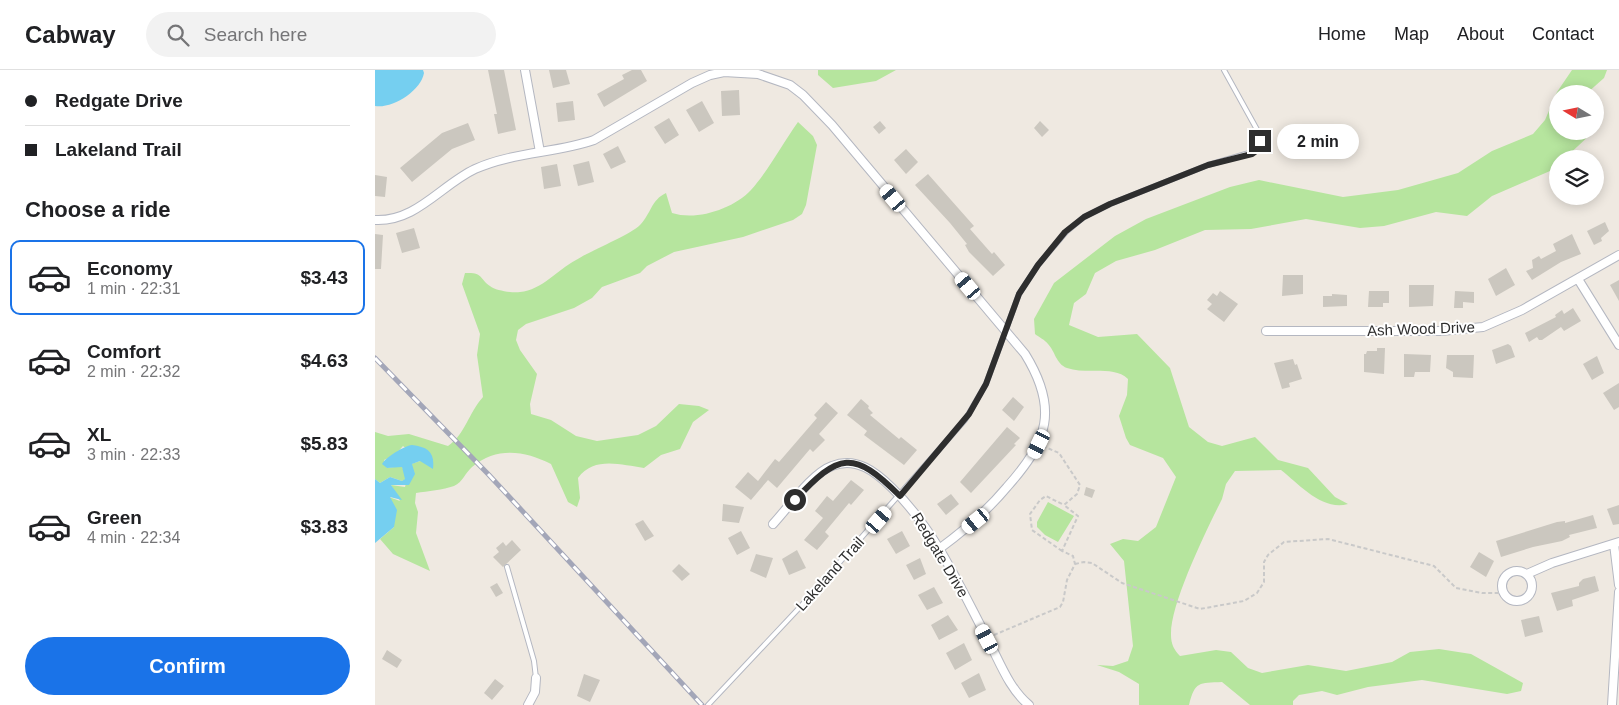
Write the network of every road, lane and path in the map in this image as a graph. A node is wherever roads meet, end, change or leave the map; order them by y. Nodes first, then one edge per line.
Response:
1 (525, 70) edge
2 (1224, 70) edge
3 (701, 74) edge
4 (540, 152) junction
5 (375, 220) edge
6 (1619, 255) edge
7 (1578, 279) junction
8 (1005, 330) junction
9 (1266, 330) dead end
10 (1619, 345) edge
11 (1039, 444) junction
12 (900, 496) junction
13 (1064, 505) junction
14 (773, 524) dead end
15 (1617, 543) edge
16 (939, 549) junction
17 (1062, 551) junction
18 (1075, 564) junction
19 (507, 567) dead end
20 (1527, 574) junction
21 (1619, 585) edge
22 (1619, 592) edge
23 (1503, 593) junction
24 (987, 639) junction
25 (536, 678) joint
26 (528, 705) edge
27 (708, 705) edge
28 (1029, 705) edge
29 (1612, 705) edge

1 - 4 street
2 - 8 lane, Lakeland Trail
3 - 4 street
3 - 8 street
4 - 5 street
6 - 7 street, Ash Wood Drive
7 - 9 street, Ash Wood Drive
7 - 10 street
8 - 11 street
8 - 12 lane, Lakeland Trail
11 - 13 path
11 - 16 street
12 - 14 street, Redgate Drive
12 - 16 street, Redgate Drive
12 - 27 lane, Lakeland Trail
13 - 17 path
13 - 17 path
15 - 20 street
15 - 21 street
16 - 24 street, Redgate Drive
17 - 18 path
18 - 23 path
18 - 24 path
19 - 25 lane
20 - 23 street
20 - 23 street
22 - 29 street
24 - 28 street, Redgate Drive
25 - 26 street

